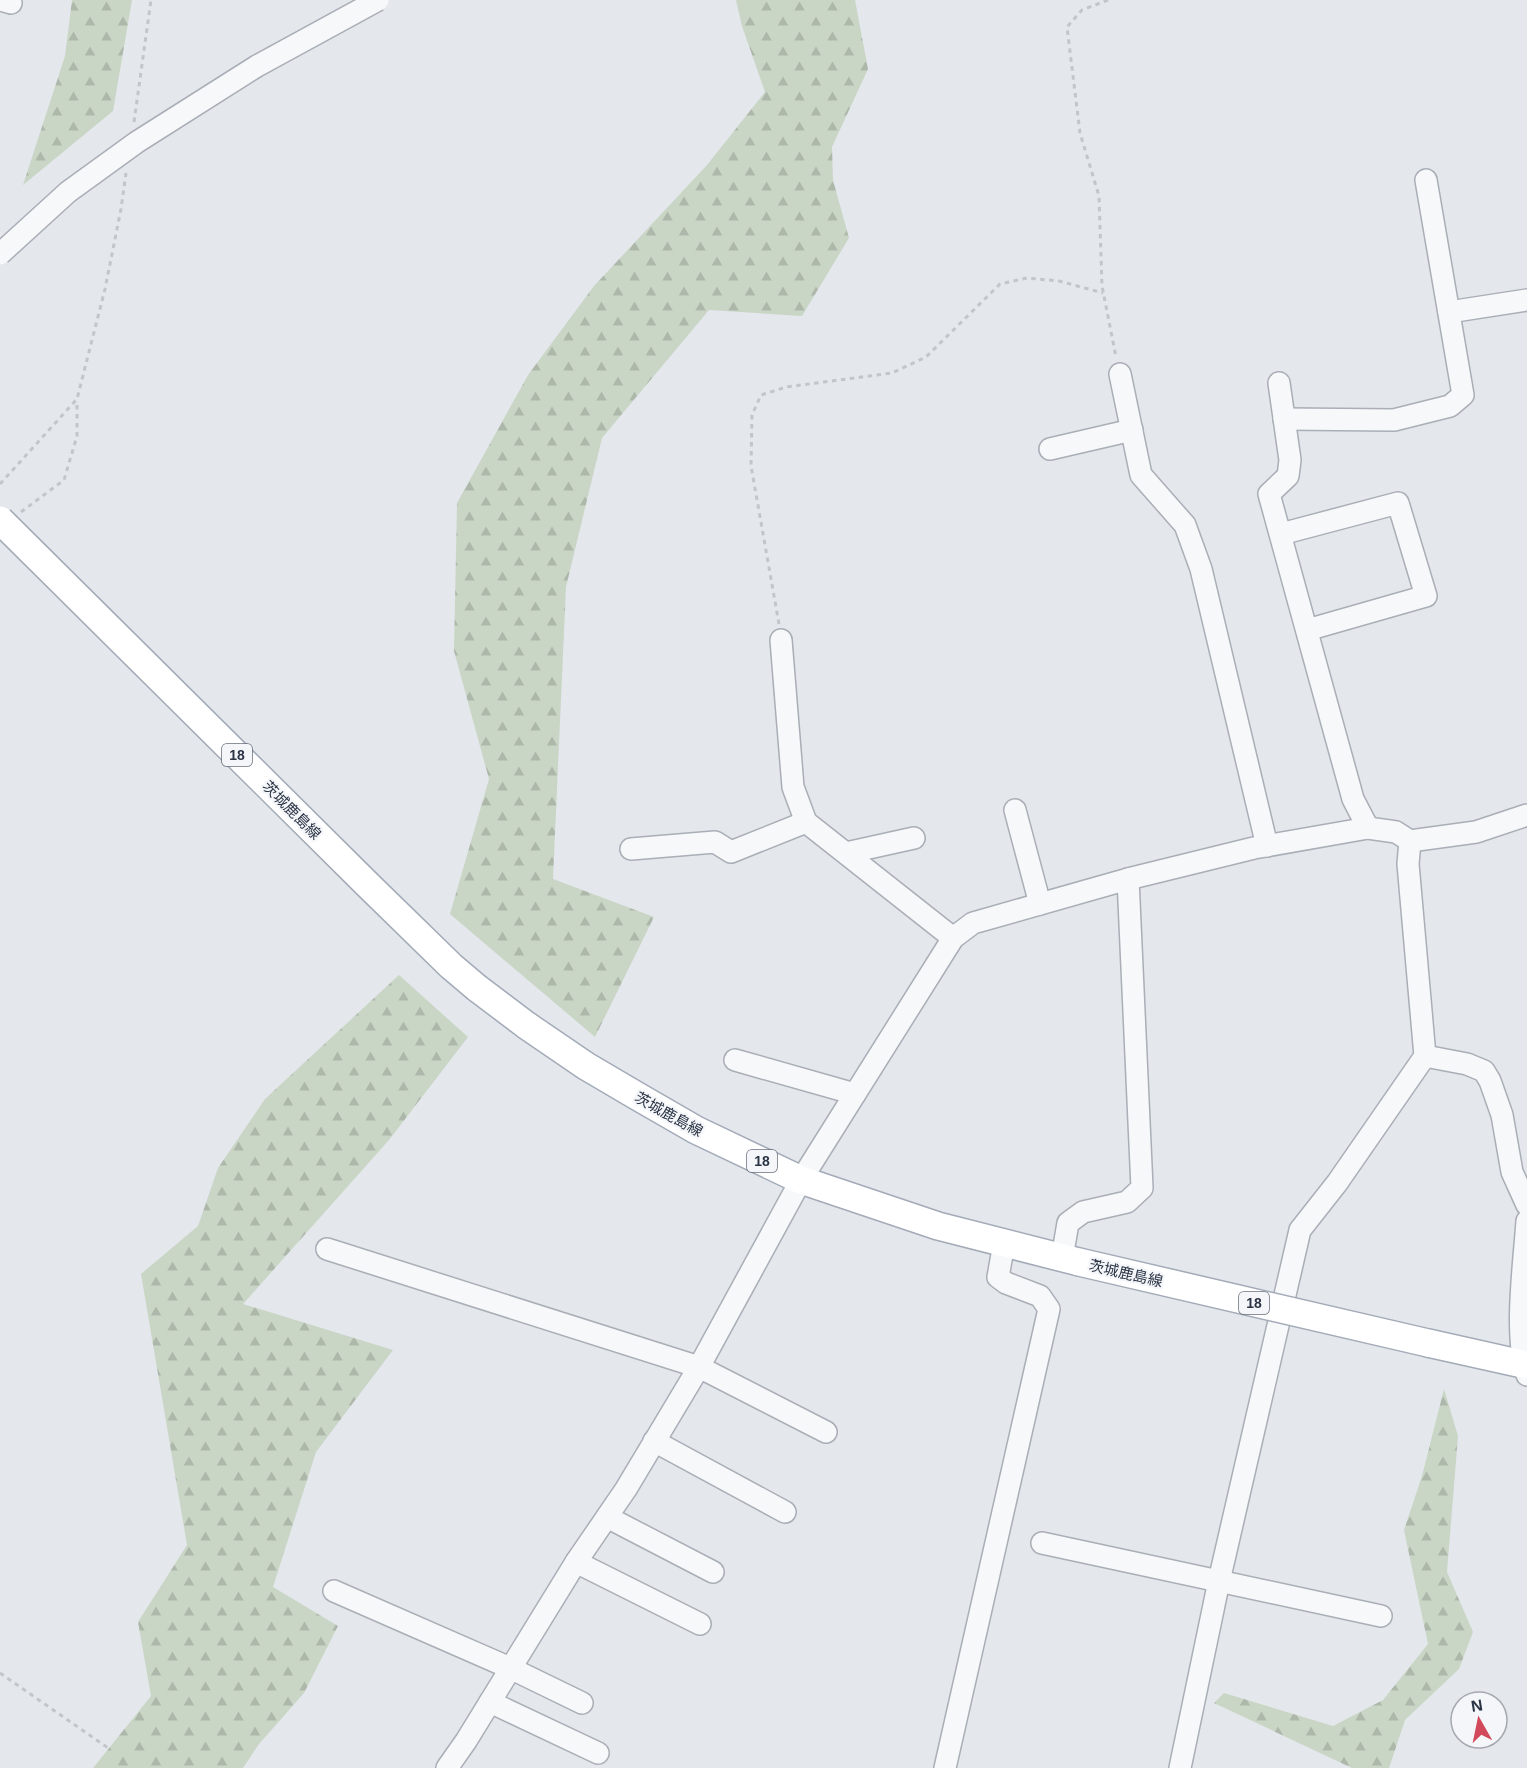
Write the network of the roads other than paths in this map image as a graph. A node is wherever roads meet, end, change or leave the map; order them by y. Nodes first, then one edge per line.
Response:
1 (378, 0) edge
2 (1426, 180) dead end
3 (0, 254) edge
4 (1527, 300) edge
5 (1449, 312) junction
6 (1120, 374) road end
7 (1279, 383) dead end
8 (1284, 419) junction
9 (1132, 430) junction
10 (1050, 448) dead end
11 (9, 517) edge
12 (1281, 534) junction
13 (1307, 630) junction
14 (781, 640) road end
15 (1015, 810) dead end
16 (1527, 815) edge
17 (806, 822) junction
18 (1368, 828) junction
19 (914, 838) dead end
20 (1410, 841) junction
21 (1267, 846) junction
22 (631, 849) dead end
23 (846, 854) junction
24 (1128, 879) junction
25 (1040, 904) junction
26 (953, 938) junction
27 (1425, 1056) junction
28 (735, 1060) dead end
29 (855, 1094) junction
30 (801, 1180) junction
31 (1527, 1205) edge
32 (1527, 1221) edge
33 (1004, 1243) junction
34 (327, 1249) dead end
35 (1071, 1260) junction
36 (699, 1367) junction
37 (1526, 1368) edge
38 (826, 1432) dead end
39 (654, 1441) junction
40 (785, 1512) dead end
41 (607, 1517) junction
42 (1042, 1543) dead end
43 (576, 1562) junction
44 (713, 1572) dead end
45 (1219, 1581) junction
46 (334, 1591) dead end
47 (1382, 1616) dead end
48 (700, 1624) dead end
49 (510, 1668) junction
50 (490, 1702) junction
51 (582, 1703) dead end
52 (598, 1753) dead end
53 (449, 1767) edge
54 (945, 1768) edge
55 (1180, 1768) edge

1 - 3 street, bridge
2 - 5 street
4 - 5 street
5 - 8 street
6 - 9 street
7 - 8 street
8 - 12 street
9 - 10 street
9 - 21 street
11 - 30 main road, 茨城鹿島線 / 18, bridge
12 - 13 street
12 - 13 street
13 - 18 street
14 - 17 street
15 - 25 street
16 - 20 street
17 - 22 street
17 - 23 street
18 - 20 street
18 - 21 street
19 - 23 street
20 - 27 street
21 - 24 street
23 - 26 street
24 - 25 street
24 - 35 street
25 - 26 street
26 - 29 street
27 - 31 street
27 - 45 street
28 - 29 street
29 - 30 street
30 - 33 main road, 茨城鹿島線 / 18
30 - 36 street
32 - 37 street
33 - 35 main road, 茨城鹿島線 / 18
33 - 54 street
34 - 36 street
35 - 37 main road, 茨城鹿島線 / 18, bridge
36 - 38 street
36 - 39 street
39 - 40 street
39 - 41 street
41 - 43 street
41 - 44 street
42 - 45 street
43 - 48 street
43 - 49 street
45 - 47 street
45 - 55 street
46 - 49 street
49 - 50 street
49 - 51 street
50 - 52 street
50 - 53 street

